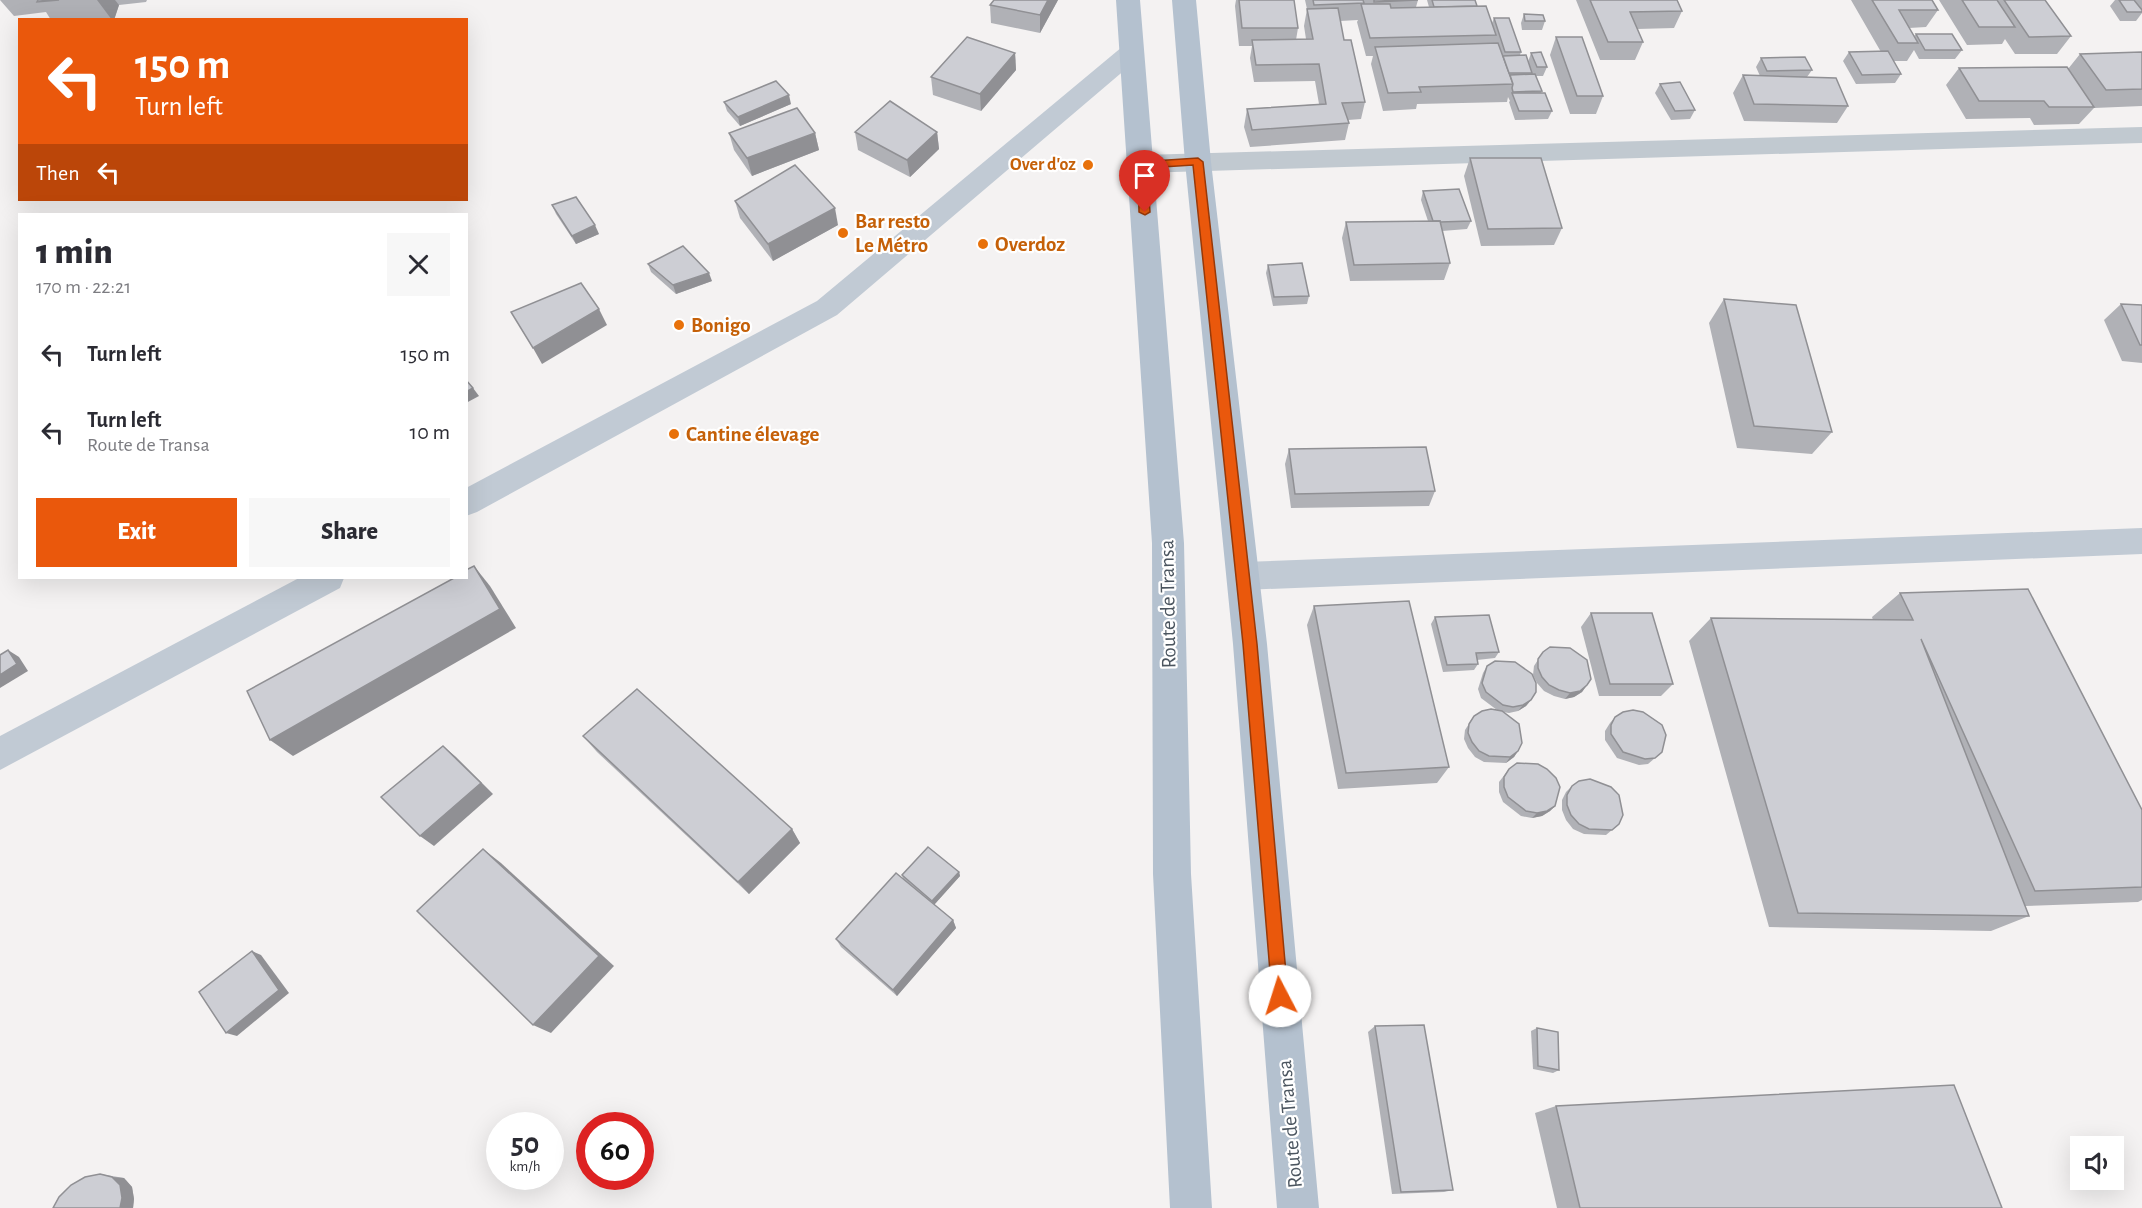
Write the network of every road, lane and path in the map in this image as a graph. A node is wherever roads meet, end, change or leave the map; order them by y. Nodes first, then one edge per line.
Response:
1 (1128, 0) edge
2 (1184, 0) edge
3 (1131, 52) junction
4 (2142, 135) edge
5 (1198, 162) junction
6 (1142, 164) junction
7 (468, 502) edge
8 (2142, 541) edge
9 (1243, 576) junction
10 (326, 579) edge
11 (0, 754) edge
12 (1191, 1208) edge
13 (1298, 1208) edge

1 - 3 main road, Route de Transa
2 - 5 main road, Route de Transa
3 - 6 main road, Route de Transa
3 - 7 street
4 - 5 street
5 - 6 street
5 - 9 main road, Route de Transa
6 - 12 main road, Route de Transa
8 - 9 street
9 - 13 main road, Route de Transa
10 - 11 street

